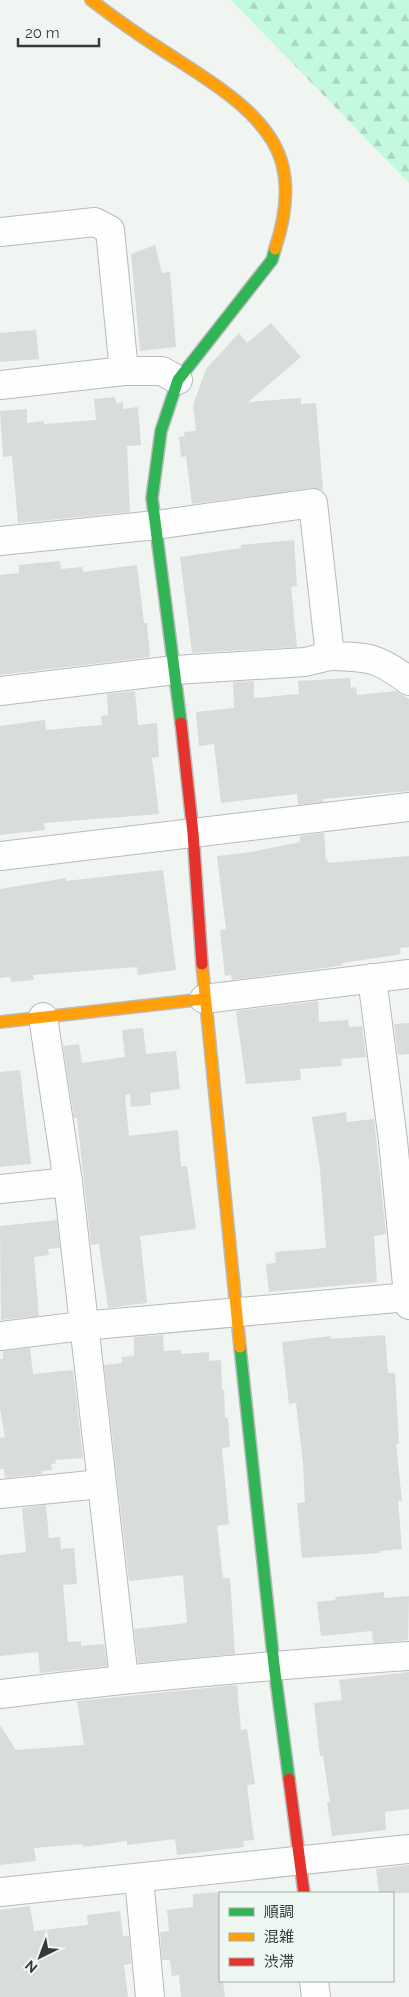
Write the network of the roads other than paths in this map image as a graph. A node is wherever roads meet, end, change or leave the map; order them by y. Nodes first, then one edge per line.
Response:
1 (91, 0) edge
2 (0, 232) edge
3 (124, 371) junction
4 (178, 380) junction
5 (0, 384) edge
6 (156, 525) junction
7 (0, 541) edge
8 (330, 656) junction
9 (175, 670) junction
10 (409, 681) edge
11 (0, 690) edge
12 (409, 807) edge
13 (193, 833) junction
14 (0, 856) edge
15 (409, 974) edge
16 (372, 978) junction
17 (204, 999) junction
18 (43, 1017) junction
19 (0, 1022) edge
20 (401, 1140) edge
21 (68, 1182) junction
22 (0, 1189) edge
23 (409, 1300) edge
24 (236, 1312) junction
25 (82, 1326) junction
26 (0, 1336) edge
27 (101, 1484) junction
28 (0, 1494) edge
29 (409, 1656) edge
30 (274, 1665) junction
31 (124, 1678) junction
32 (0, 1694) edge
33 (409, 1849) edge
34 (300, 1859) junction
35 (139, 1878) junction
36 (0, 1892) edge
37 (304, 1892) edge
38 (314, 1982) edge
39 (150, 1997) edge
40 (316, 1997) edge

1 - 4 street
2 - 3 street
3 - 4 street
3 - 5 street
4 - 6 street
6 - 7 street
6 - 8 street
6 - 9 street
8 - 9 street
8 - 10 street
9 - 11 street
9 - 13 street
12 - 13 street
13 - 14 street
13 - 17 street
15 - 16 street
16 - 17 street
16 - 20 street
17 - 18 street
17 - 24 street
18 - 19 street
18 - 21 street
20 - 23 street
21 - 22 street
21 - 25 street
23 - 24 street
24 - 25 street
24 - 30 street
25 - 26 street
25 - 27 street
27 - 28 street
27 - 31 street
29 - 30 street
30 - 31 street
30 - 34 street
31 - 32 street
33 - 34 street
34 - 35 street
34 - 37 street
35 - 36 street
35 - 39 street
38 - 40 street

